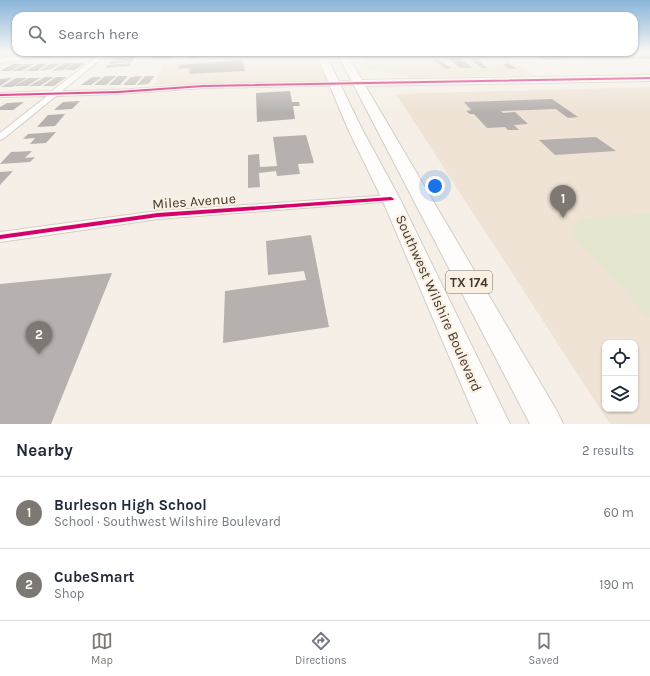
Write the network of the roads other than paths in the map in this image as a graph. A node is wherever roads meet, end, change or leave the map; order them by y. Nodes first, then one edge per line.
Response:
1 (83, 73) edge
2 (330, 73) edge
3 (353, 73) edge
4 (650, 78) edge
5 (358, 83) junction
6 (335, 84) junction
7 (55, 94) junction
8 (0, 95) edge
9 (0, 137) edge
10 (391, 199) junction
11 (0, 237) edge
12 (494, 424) edge
13 (547, 424) edge

1 - 7 street
2 - 6 main road, Southwest Wilshire Boulevard / TX 174
3 - 5 main road, Southwest Wilshire Boulevard / TX 174
4 - 5 street
5 - 6 street
5 - 13 main road, Southwest Wilshire Boulevard / TX 174
6 - 7 street
6 - 10 main road, Southwest Wilshire Boulevard / TX 174
7 - 8 street
7 - 9 street
10 - 11 street, Miles Avenue
10 - 12 main road, Southwest Wilshire Boulevard / TX 174

